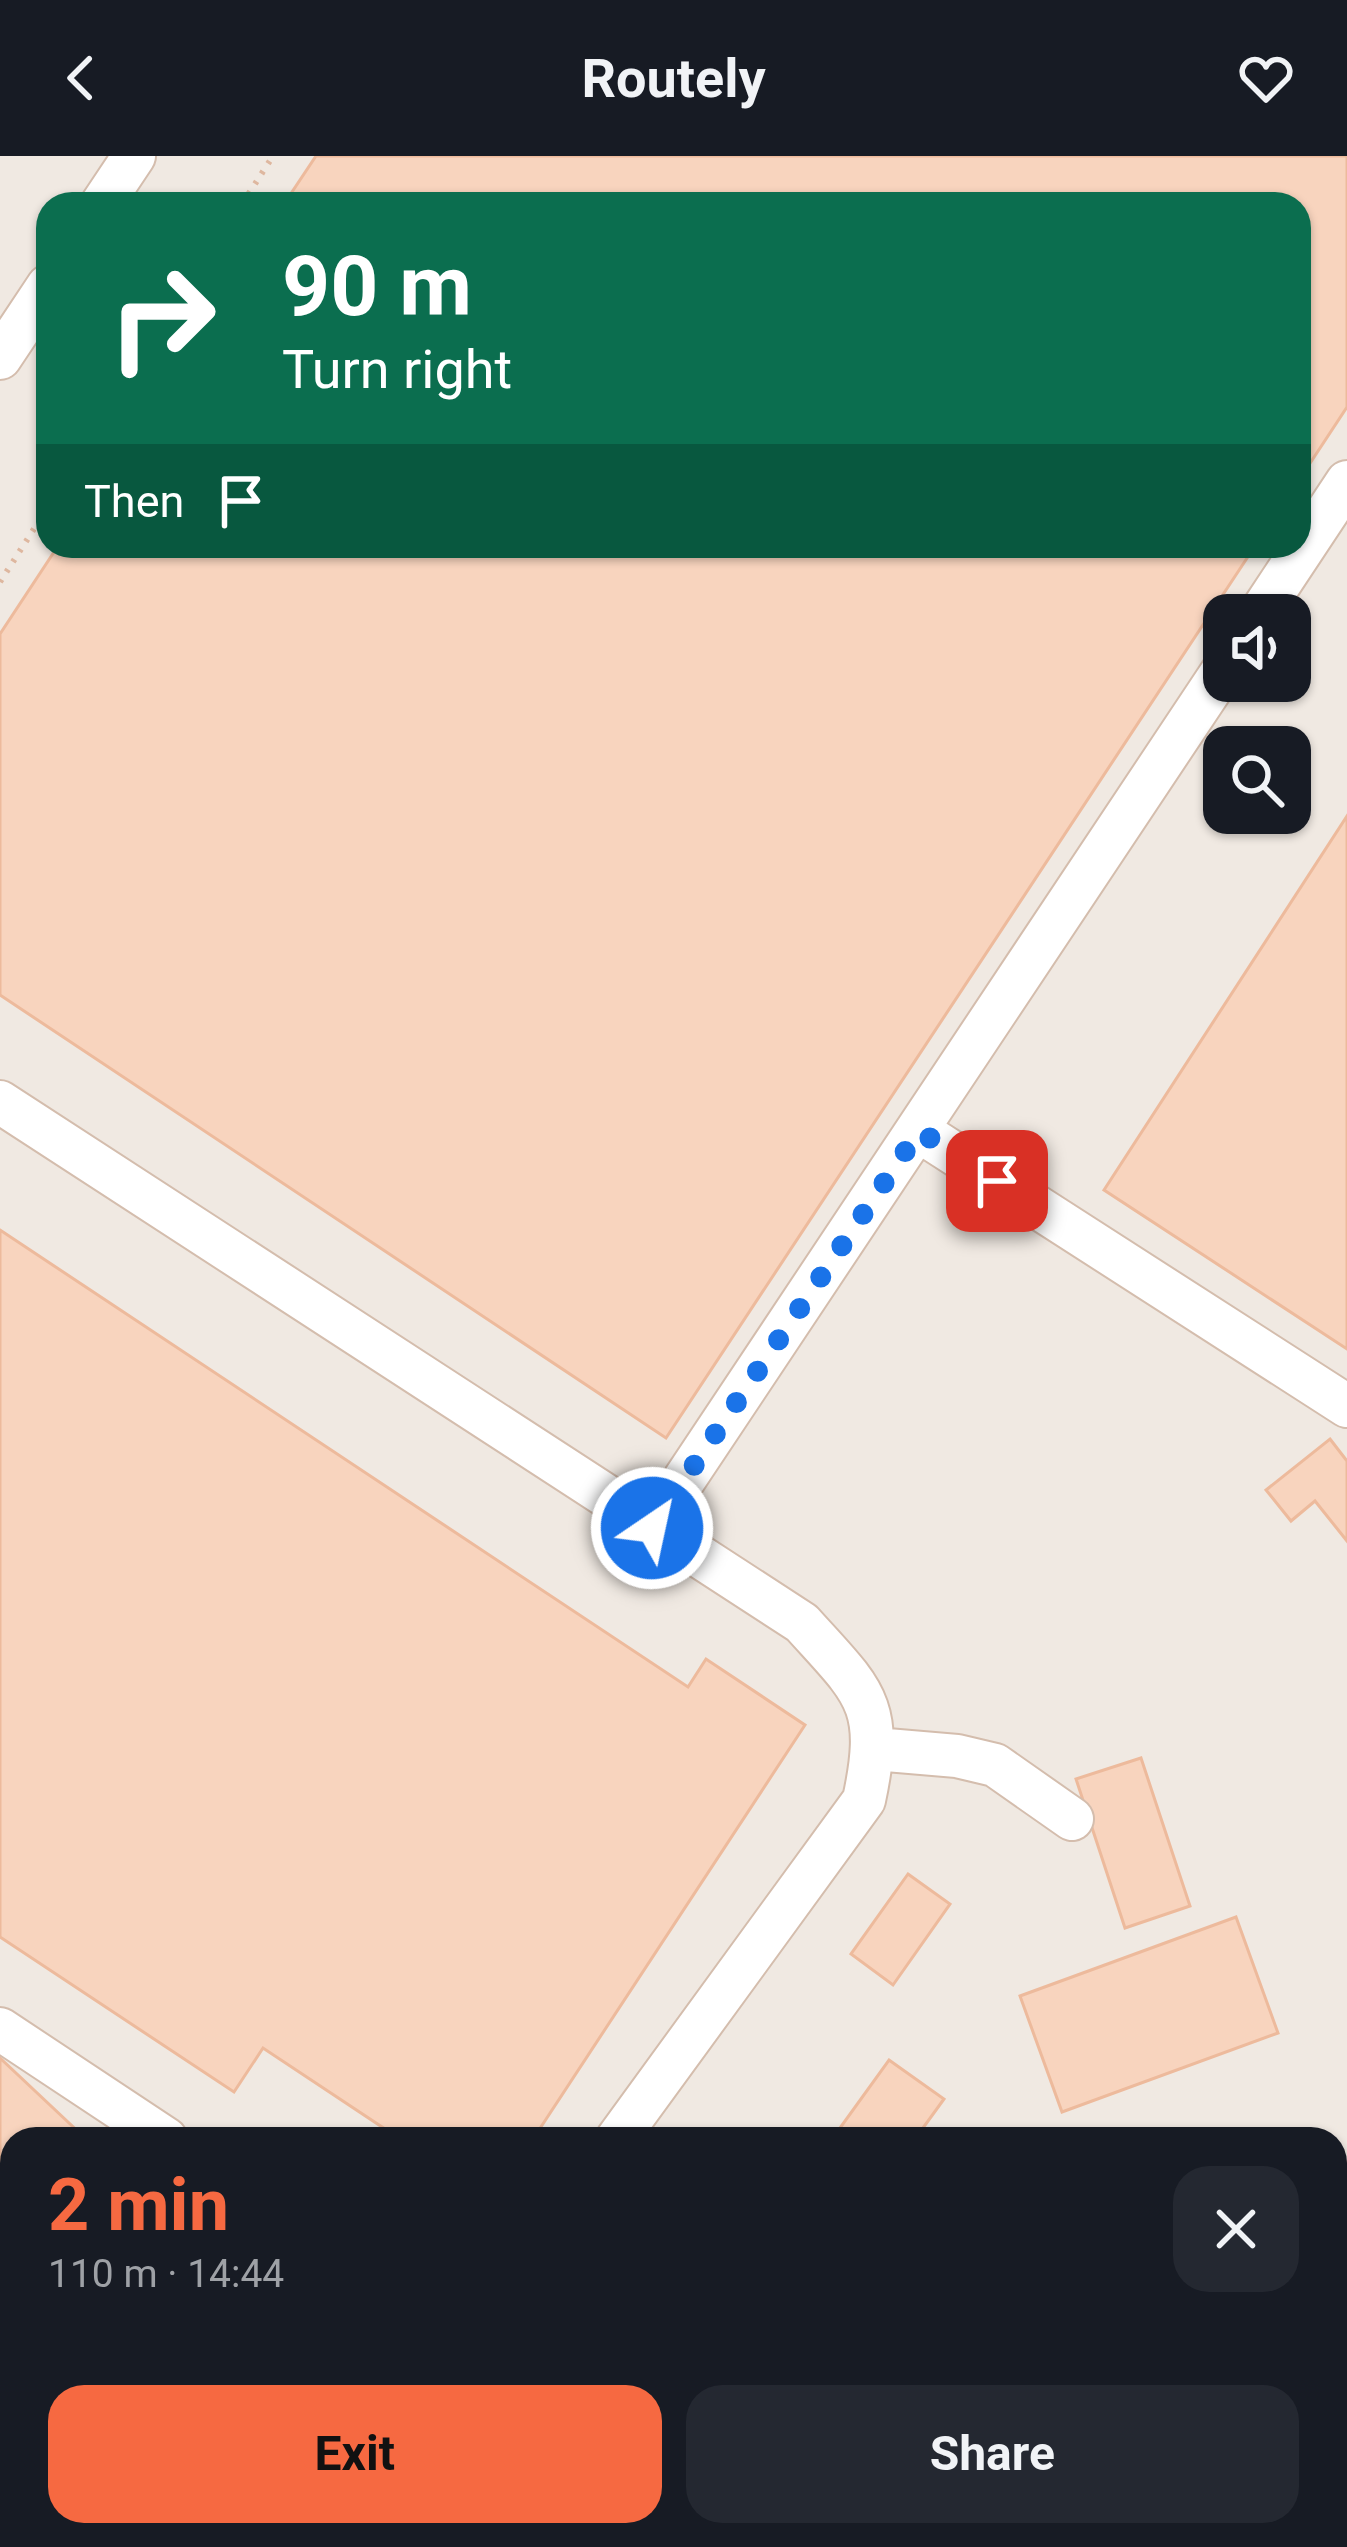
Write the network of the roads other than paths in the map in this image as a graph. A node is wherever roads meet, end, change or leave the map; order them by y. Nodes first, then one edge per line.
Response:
1 (134, 156) edge
2 (110, 192) edge
3 (36, 304) edge
4 (0, 358) edge
5 (1347, 482) edge
6 (1311, 536) edge
7 (1297, 558) edge
8 (1273, 594) edge
9 (1203, 700) edge
10 (0, 1102) edge
11 (919, 1131) junction
12 (1347, 1406) edge
13 (652, 1528) junction
14 (875, 1749) junction
15 (1072, 1819) dead end
16 (0, 2029) edge
17 (148, 2127) edge
18 (626, 2127) edge

1 - 2 lane
3 - 4 lane
5 - 6 lane
7 - 8 lane
9 - 11 lane
10 - 13 lane
11 - 12 lane
11 - 13 lane
13 - 14 lane
14 - 15 lane
14 - 18 lane
16 - 17 lane

